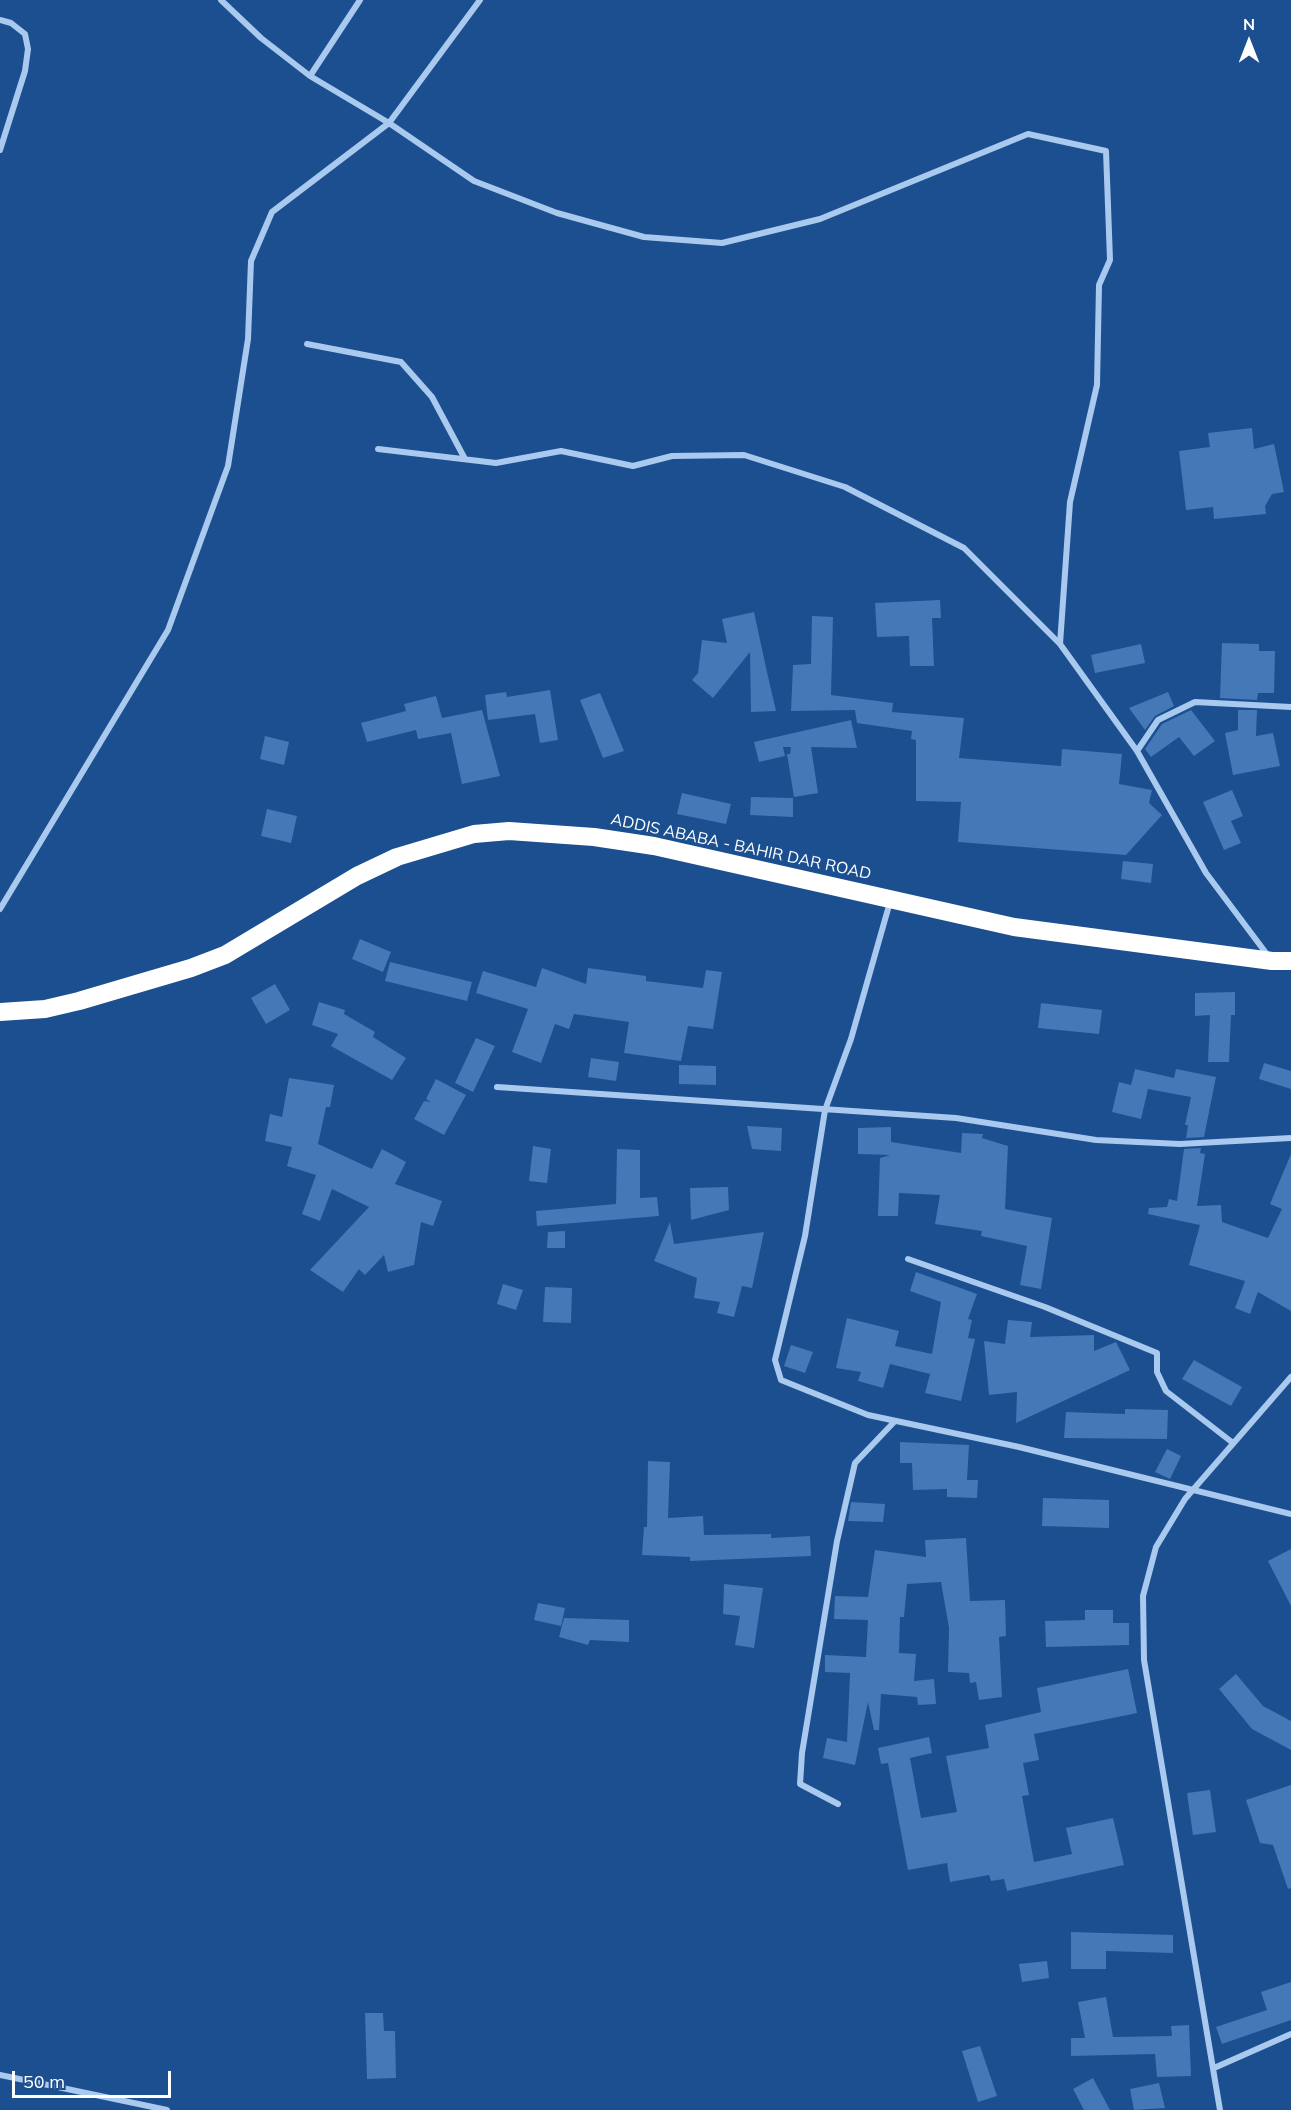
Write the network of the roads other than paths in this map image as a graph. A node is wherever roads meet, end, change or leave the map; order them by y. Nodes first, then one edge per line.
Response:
1 (221, 0) edge
2 (360, 0) edge
3 (480, 0) edge
4 (0, 20) edge
5 (310, 76) junction
6 (389, 123) junction
7 (0, 150) edge
8 (307, 344) dead end
9 (378, 449) dead end
10 (465, 459) junction
11 (1060, 644) junction
12 (1291, 707) edge
13 (1137, 751) junction
14 (891, 899) junction
15 (0, 909) edge
16 (1291, 960) edge
17 (1272, 961) junction
18 (0, 1012) edge
19 (497, 1087) dead end
20 (825, 1110) junction
21 (1291, 1138) edge
22 (908, 1259) dead end
23 (1291, 1377) edge
24 (895, 1420) junction
25 (1233, 1443) junction
26 (1193, 1490) junction
27 (1291, 1514) edge
28 (838, 1804) dead end
29 (1291, 2034) edge
30 (1214, 2068) junction
31 (0, 2075) edge
32 (167, 2110) edge
33 (1220, 2110) edge

1 - 5 street
2 - 5 street
3 - 6 street
4 - 7 street
5 - 6 street
6 - 11 street
6 - 15 street
8 - 10 street
9 - 10 street
10 - 11 street
11 - 13 street
12 - 13 street
13 - 17 street
14 - 17 highway, ADDIS ABABA - BAHIR DAR ROAD
14 - 18 highway, ADDIS ABABA - BAHIR DAR ROAD
14 - 20 street
16 - 17 highway, ADDIS ABABA - BAHIR DAR ROAD
19 - 20 street
20 - 21 street
20 - 24 street
22 - 25 street
23 - 25 street
24 - 26 street
24 - 28 street
25 - 26 street
26 - 27 street
26 - 30 street
29 - 30 street
30 - 33 street
31 - 32 street

